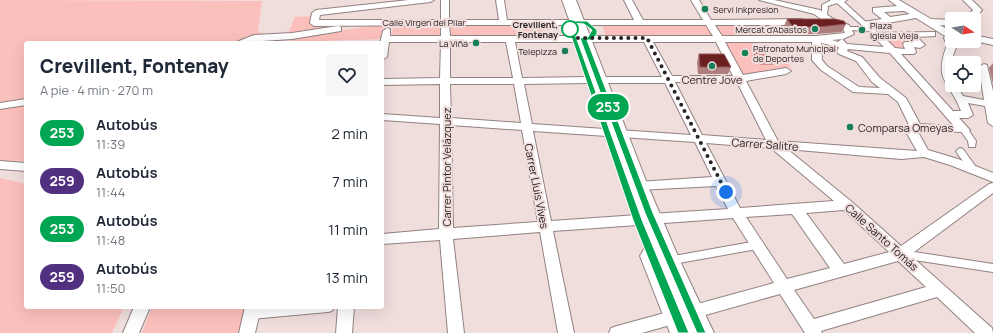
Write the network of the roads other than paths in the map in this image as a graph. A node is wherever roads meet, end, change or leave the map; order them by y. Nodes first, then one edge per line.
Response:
1 (430, 0) edge
2 (445, 0) edge
3 (500, 0) edge
4 (561, 0) edge
5 (569, 0) edge
6 (628, 0) edge
7 (695, 0) edge
8 (766, 0) edge
9 (839, 0) edge
10 (845, 0) edge
11 (893, 0) edge
12 (967, 0) edge
13 (391, 2) edge
14 (906, 8) junction
15 (976, 12) edge
16 (824, 15) junction
17 (917, 15) junction
18 (889, 20) junction
19 (639, 21) junction
20 (708, 21) junction
21 (389, 22) junction
22 (445, 22) junction
23 (503, 22) junction
24 (543, 22) junction
25 (572, 22) junction
26 (600, 22) junction
27 (832, 22) junction
28 (928, 22) junction
29 (945, 23) edge
30 (919, 25) dead end
31 (871, 29) junction
32 (849, 30) junction
33 (945, 32) edge
34 (911, 36) junction
35 (446, 38) junction
36 (510, 38) junction
37 (546, 38) junction
38 (577, 38) junction
39 (606, 38) junction
40 (647, 38) junction
41 (385, 39) junction
42 (719, 39) junction
43 (816, 39) junction
44 (981, 40) edge
45 (245, 41) edge
46 (842, 42) junction
47 (993, 42) edge
48 (384, 45) edge
49 (951, 48) edge
50 (892, 50) junction
51 (984, 67) dead end
52 (786, 71) dead end
53 (668, 79) junction
54 (739, 79) junction
55 (593, 80) junction
56 (445, 81) junction
57 (517, 81) junction
58 (384, 82) edge
59 (889, 91) junction
60 (962, 100) junction
61 (24, 102) edge
62 (990, 104) junction
63 (0, 106) edge
64 (950, 114) junction
65 (384, 117) edge
66 (446, 121) junction
67 (993, 123) edge
68 (916, 126) junction
69 (525, 127) junction
70 (964, 130) junction
71 (612, 133) junction
72 (698, 139) junction
73 (774, 144) junction
74 (972, 145) dead end
75 (960, 151) dead end
76 (924, 153) junction
77 (0, 165) edge
78 (24, 167) edge
79 (973, 169) junction
80 (993, 178) edge
81 (720, 181) junction
82 (638, 186) junction
83 (993, 187) edge
84 (847, 205) junction
85 (796, 209) junction
86 (737, 214) junction
87 (644, 220) junction
88 (544, 226) junction
89 (446, 234) junction
90 (384, 239) edge
91 (757, 245) junction
92 (901, 254) junction
93 (668, 261) junction
94 (993, 268) edge
95 (841, 271) junction
96 (784, 288) junction
97 (940, 290) junction
98 (141, 309) edge
99 (290, 309) edge
100 (346, 309) edge
101 (252, 311) edge
102 (688, 323) edge
103 (812, 330) edge
104 (131, 333) edge
105 (247, 333) edge
106 (344, 333) edge
107 (456, 333) edge
108 (566, 333) edge
109 (616, 333) edge
110 (986, 333) edge

1 - 13 street
2 - 22 street, Carrer Pintor Velázquez
3 - 23 street
4 - 25 highway
5 - 25 highway
6 - 19 street
7 - 20 street
8 - 16 street
9 - 10 street
9 - 16 street
9 - 31 street
11 - 14 street
12 - 15 street
13 - 21 street
13 - 21 street, Calle Virgen del Pilar
14 - 17 street
14 - 18 street
16 - 27 street
17 - 18 street
17 - 28 street
18 - 31 street
19 - 20 street, Calle Virgen del Pilar
19 - 26 street, Calle Virgen del Pilar
20 - 27 street, Calle Virgen del Pilar
20 - 42 street
21 - 22 street, Calle Virgen del Pilar
21 - 41 street
21 - 45 street
22 - 23 street, Calle Virgen del Pilar
22 - 35 street, Carrer Pintor Velázquez
23 - 24 street, Calle Virgen del Pilar
24 - 25 street, Calle Virgen del Pilar
24 - 37 street
25 - 26 street, Calle Virgen del Pilar
25 - 38 highway
25 - 38 street
26 - 39 street
27 - 32 street
28 - 29 street
28 - 33 street
30 - 34 street
31 - 32 street
31 - 34 street
31 - 50 street
32 - 46 street
34 - 50 street, Calle Virgen del Pilar
35 - 36 street, Calle Virgen del Pilar
35 - 41 street, Calle Virgen del Pilar
35 - 56 street, Carrer Pintor Velázquez
36 - 37 street, Calle Virgen del Pilar
36 - 57 street, Carrer Lluis Vives
37 - 38 street, Calle Virgen del Pilar
38 - 39 street, Calle Virgen del Pilar
38 - 55 highway
39 - 40 street, Calle Virgen del Pilar
40 - 42 street, Calle Virgen del Pilar
40 - 53 street
41 - 48 street
42 - 43 street, Calle Virgen del Pilar
42 - 54 street
43 - 46 street, Calle Virgen del Pilar
43 - 59 street
44 - 47 street
46 - 50 street, Calle Virgen del Pilar
46 - 59 street
49 - 60 street
50 - 64 street
51 - 62 street
52 - 54 street
53 - 54 street
53 - 55 street
53 - 72 street
54 - 73 street
55 - 57 street
55 - 71 highway
56 - 57 street
56 - 58 street
56 - 66 street, Carrer Pintor Velázquez
57 - 69 street, Carrer Lluis Vives
59 - 68 street
60 - 62 street
60 - 64 street
61 - 63 street
62 - 67 street
64 - 70 street
65 - 66 street, Carrer Salitre
66 - 69 street, Carrer Salitre
66 - 89 street, Carrer Pintor Velázquez
68 - 70 street
68 - 76 street
69 - 71 street, Carrer Salitre
69 - 88 street, Carrer Lluis Vives
70 - 74 street
71 - 72 street, Carrer Salitre
71 - 82 highway
71 - 87 highway
72 - 73 street, Carrer Salitre
72 - 81 street
73 - 76 street, Carrer Salitre
73 - 84 street, Calle Santo Tomás
75 - 79 street
76 - 79 street
77 - 78 street
79 - 80 street
81 - 82 street
81 - 86 street
82 - 87 highway
83 - 92 street
84 - 85 street
84 - 92 street, Calle Santo Tomás
85 - 86 street
85 - 95 street
86 - 87 street
86 - 91 street
87 - 88 street
87 - 93 highway
87 - 102 highway
88 - 89 street
88 - 108 street, Carrer Lluis Vives
89 - 90 street
89 - 107 street, Carrer Pintor Velázquez
91 - 93 street
91 - 96 street
92 - 94 street
92 - 95 street
92 - 97 street, Calle Santo Tomás
93 - 102 highway
95 - 96 street
96 - 102 street
96 - 103 street
97 - 103 street
97 - 110 street, Calle Santo Tomás
98 - 104 street
99 - 101 street
100 - 106 street
101 - 105 street
102 - 109 street

